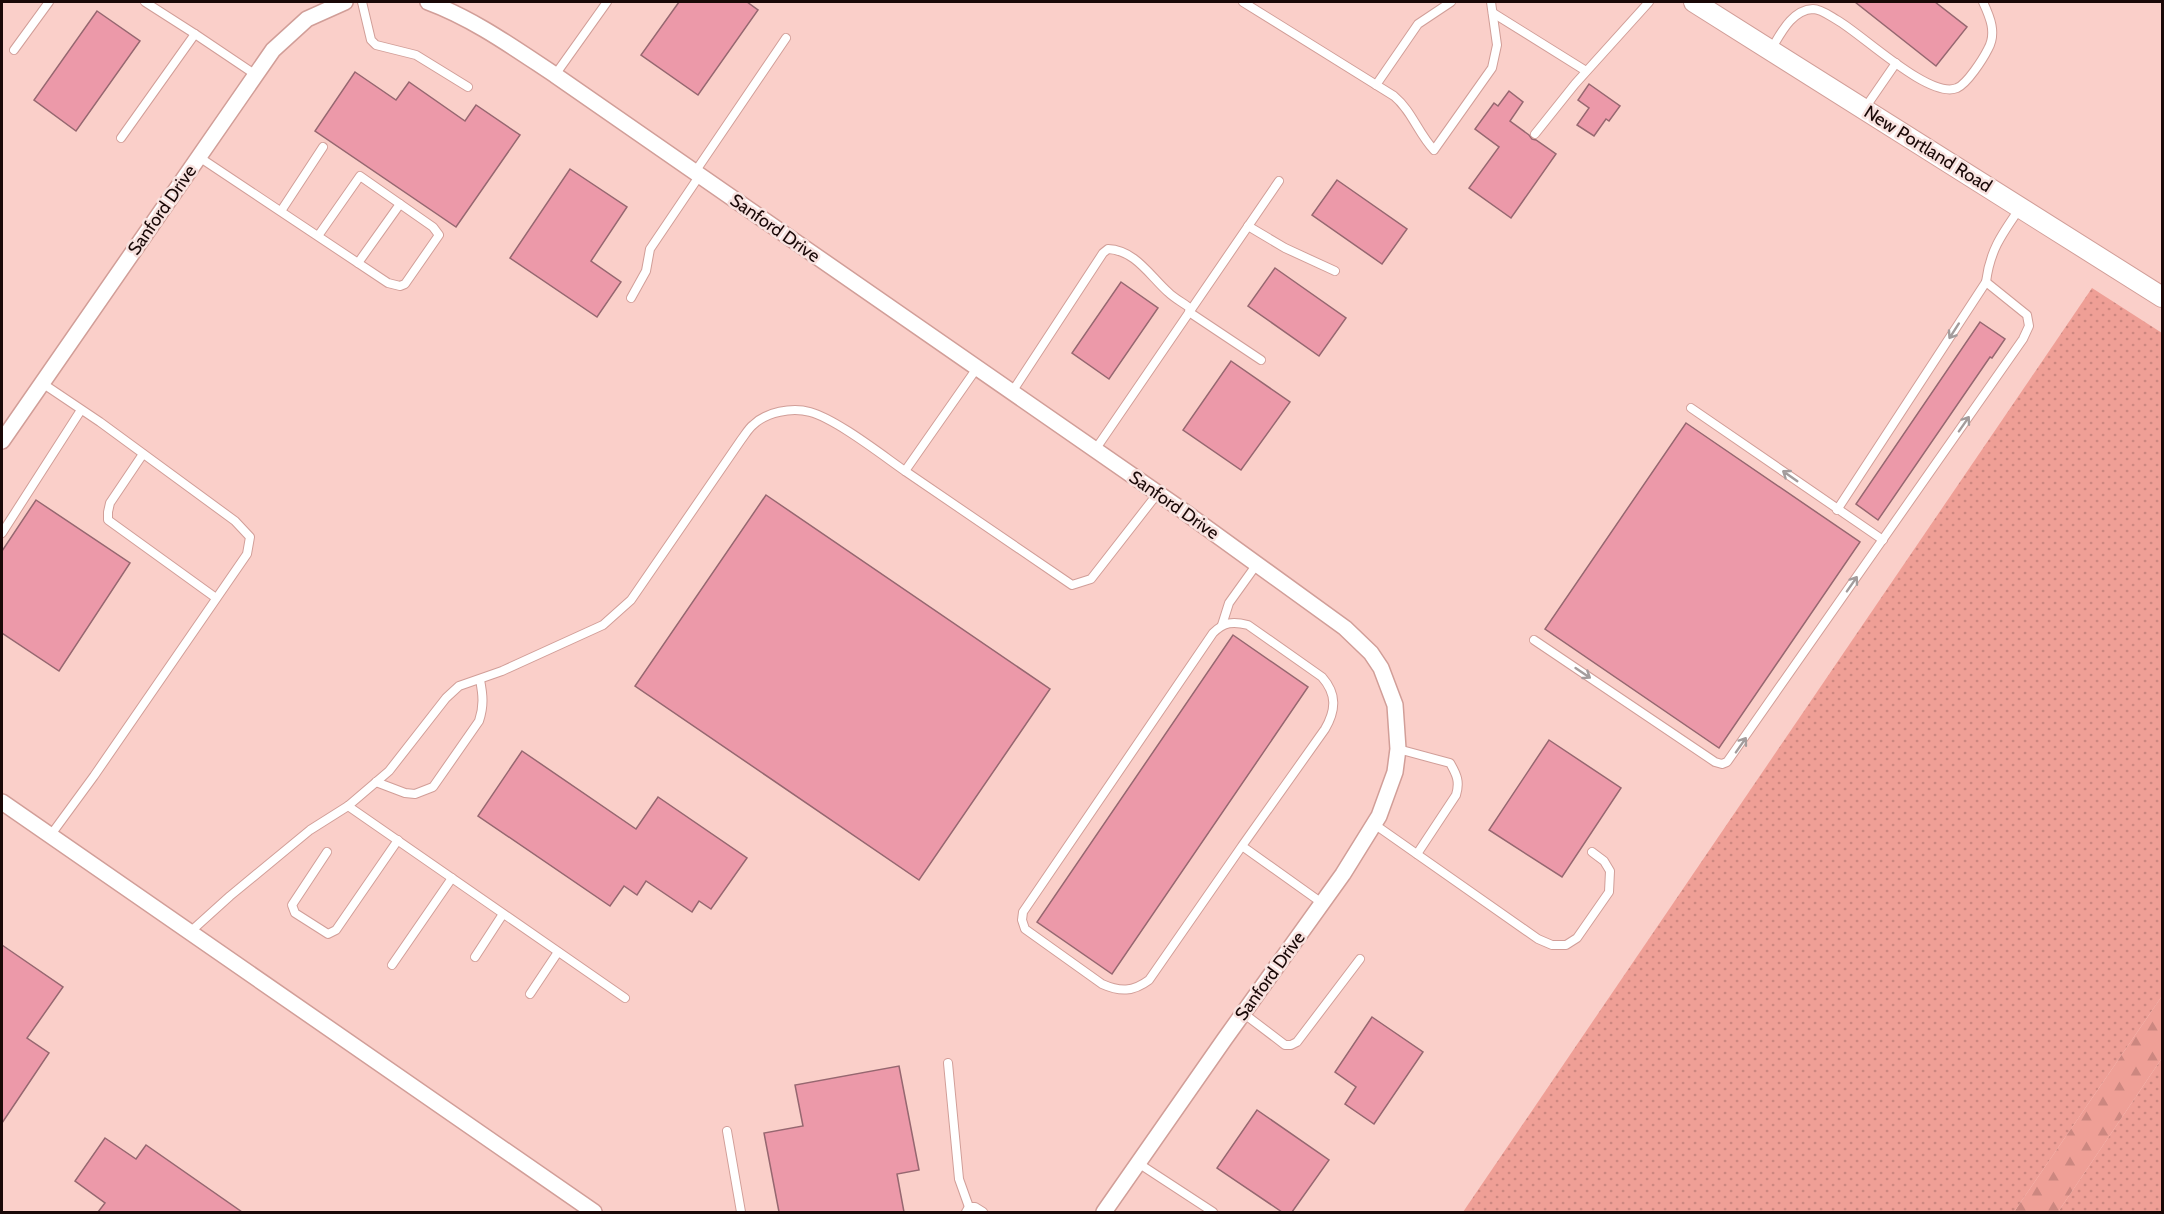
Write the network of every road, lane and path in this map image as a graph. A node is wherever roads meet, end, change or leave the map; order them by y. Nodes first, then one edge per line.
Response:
1 (49, 2) edge
2 (145, 2) edge
3 (345, 2) edge
4 (362, 2) edge
5 (428, 2) edge
6 (607, 2) edge
7 (1243, 2) edge
8 (1451, 2) edge
9 (1491, 2) edge
10 (1649, 2) edge
11 (1694, 2) edge
12 (1983, 2) edge
13 (1493, 13) junction
14 (195, 34) junction
15 (786, 38) dead end
16 (14, 50) dead end
17 (1771, 50) junction
18 (1896, 63) junction
19 (1586, 71) junction
20 (256, 75) junction
21 (555, 75) junction
22 (1376, 85) junction
23 (468, 87) dead end
24 (1864, 109) junction
25 (1535, 134) dead end
26 (121, 138) dead end
27 (323, 147) dead end
28 (199, 157) junction
29 (697, 174) junction
30 (1279, 181) dead end
31 (400, 204) junction
32 (2020, 207) junction
33 (280, 211) junction
34 (1248, 226) junction
35 (318, 236) junction
36 (358, 263) junction
37 (1335, 271) dead end
38 (1986, 282) junction
39 (2163, 297) edge
40 (631, 298) dead end
41 (1190, 310) junction
42 (1261, 360) dead end
43 (978, 368) junction
44 (42, 383) junction
45 (1012, 392) junction
46 (1691, 408) dead end
47 (81, 410) junction
48 (2, 441) edge
49 (1095, 450) junction
50 (143, 454) junction
51 (905, 471) junction
52 (1158, 493) junction
53 (1837, 510) junction
54 (2, 532) edge
55 (1883, 540) junction
56 (1257, 564) junction
57 (216, 598) junction
58 (1222, 625) junction
59 (1534, 640) dead end
60 (480, 680) junction
61 (1398, 749) junction
62 (376, 782) junction
63 (2, 802) edge
64 (348, 806) junction
65 (1374, 824) junction
66 (50, 836) junction
67 (398, 840) junction
68 (1242, 846) junction
69 (327, 852) dead end
70 (1592, 852) dead end
71 (1417, 854) junction
72 (452, 878) junction
73 (1322, 903) junction
74 (503, 914) junction
75 (189, 933) junction
76 (558, 952) junction
77 (475, 957) dead end
78 (1360, 959) dead end
79 (392, 965) dead end
80 (530, 994) dead end
81 (625, 998) dead end
82 (1243, 1012) junction
83 (948, 1063) dead end
84 (727, 1131) dead end
85 (1138, 1163) junction
86 (968, 1210) edge
87 (594, 1212) edge
88 (741, 1212) edge
89 (983, 1212) edge
90 (1104, 1212) edge
91 (1213, 1212) edge

1 - 16 lane
2 - 14 lane
3 - 20 street, Sanford Drive
4 - 23 lane
5 - 21 street, Sanford Drive
6 - 21 lane
7 - 22 lane
8 - 22 lane
9 - 13 lane
10 - 19 lane
11 - 17 street, New Portland Road
12 - 18 lane
13 - 19 lane
13 - 22 lane
14 - 20 lane
14 - 26 lane
15 - 29 lane
17 - 18 lane
17 - 24 street, New Portland Road
18 - 24 lane
19 - 25 lane
20 - 28 street, Sanford Drive
21 - 29 street, Sanford Drive
24 - 32 street, New Portland Road
27 - 33 lane
28 - 33 lane
28 - 44 street, Sanford Drive
29 - 40 lane
29 - 43 street, Sanford Drive
30 - 34 lane
31 - 35 lane
31 - 36 lane
31 - 36 lane
32 - 38 lane
32 - 39 street, New Portland Road
33 - 35 lane
34 - 37 lane
34 - 41 lane
35 - 36 lane
38 -> 53 lane
55 -> 38 lane
41 - 42 lane
41 - 45 lane
41 - 49 lane
43 - 45 street, Sanford Drive
43 - 51 lane
44 - 47 lane
44 - 48 street, Sanford Drive
45 - 49 street, Sanford Drive
53 -> 46 lane
47 - 50 lane
47 - 54 lane
49 - 52 street, Sanford Drive
50 - 57 lane
50 - 57 lane
51 - 52 lane
51 - 60 lane
52 - 56 street, Sanford Drive
53 - 55 lane
59 -> 55 lane
56 - 58 lane
56 - 61 street, Sanford Drive
57 - 66 lane
58 - 68 lane
58 - 68 lane
60 - 62 lane
60 - 62 lane
61 - 65 street, Sanford Drive
61 - 71 lane
62 - 64 lane
63 - 66 street
64 - 67 lane
64 - 75 lane
65 - 71 lane
65 - 73 street, Sanford Drive
66 - 75 street
67 - 69 lane
67 - 72 lane
68 - 73 lane
70 - 71 lane
72 - 74 lane
72 - 79 lane
73 - 82 street, Sanford Drive
74 - 76 lane
74 - 77 lane
75 - 87 street
76 - 80 lane
76 - 81 lane
78 - 82 lane
82 - 85 street, Sanford Drive
83 - 86 lane
84 - 88 lane
85 - 90 street, Sanford Drive
85 - 91 lane
86 - 89 lane

